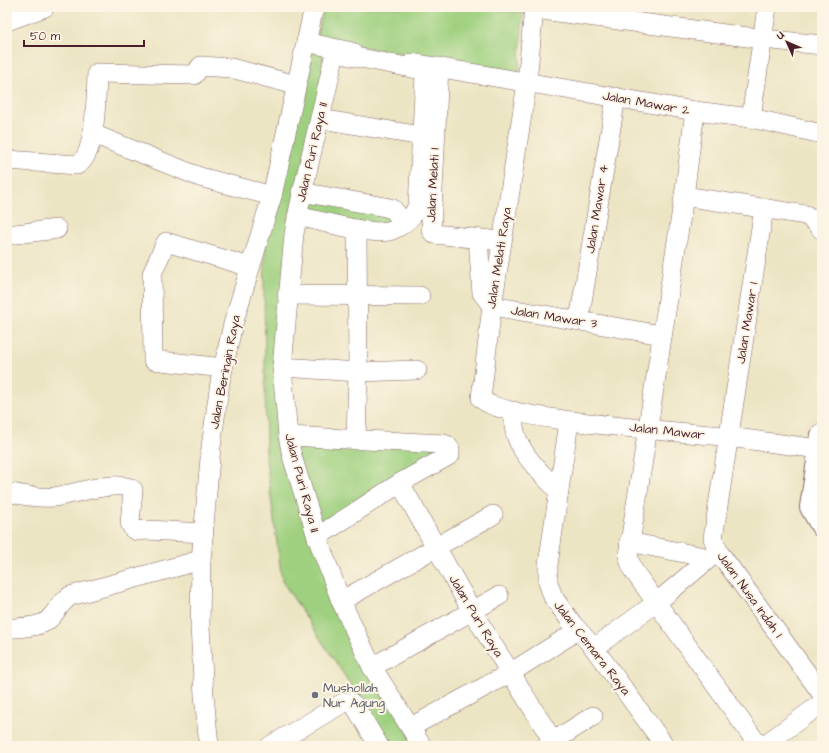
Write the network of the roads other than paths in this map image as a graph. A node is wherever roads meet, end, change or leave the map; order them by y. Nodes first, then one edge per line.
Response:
1 (45, 7) edge
2 (314, 7) edge
3 (767, 7) edge
4 (534, 8) edge
5 (7, 22) edge
6 (763, 39) junction
7 (822, 39) edge
8 (306, 42) junction
9 (813, 44) edge
10 (431, 69) junction
11 (527, 83) junction
12 (296, 85) junction
13 (616, 97) junction
14 (696, 111) junction
15 (751, 118) junction
16 (321, 119) junction
17 (93, 134) junction
18 (822, 134) edge
19 (421, 136) junction
20 (7, 160) edge
21 (301, 192) junction
22 (272, 196) junction
23 (684, 196) junction
24 (764, 208) junction
25 (297, 216) junction
26 (403, 222) junction
27 (56, 229) dead end
28 (357, 229) junction
29 (822, 230) edge
30 (7, 235) edge
31 (478, 239) junction
32 (502, 242) junction
33 (250, 267) junction
34 (288, 295) junction
35 (420, 296) dead end
36 (357, 297) junction
37 (492, 306) junction
38 (579, 320) junction
39 (662, 335) junction
40 (282, 367) junction
41 (224, 368) junction
42 (417, 370) dead end
43 (358, 372) junction
44 (514, 411) junction
45 (569, 422) junction
46 (646, 428) junction
47 (288, 436) junction
48 (729, 437) junction
49 (356, 440) junction
50 (821, 442) edge
51 (400, 483) junction
52 (7, 492) edge
53 (559, 492) junction
54 (493, 516) dead end
55 (822, 526) edge
56 (204, 533) junction
57 (317, 537) junction
58 (629, 542) junction
59 (437, 549) junction
60 (714, 554) junction
61 (201, 560) junction
62 (499, 596) dead end
63 (341, 601) junction
64 (656, 603) junction
65 (472, 611) junction
66 (7, 628) edge
67 (569, 636) dead end
68 (594, 648) junction
69 (372, 667) junction
70 (510, 672) junction
71 (822, 694) edge
72 (822, 703) edge
73 (593, 716) dead end
74 (410, 727) junction
75 (552, 745) edge
76 (210, 746) edge
77 (270, 746) edge
78 (379, 746) edge
79 (422, 746) edge
80 (665, 746) edge
81 (759, 746) edge
82 (762, 746) edge

1 - 5 street
2 - 8 street, Jalan Beringin Raya
3 - 6 street
4 - 6 street
4 - 11 street, Jalan Melati Raya
6 - 9 street
6 - 15 street
7 - 9 street
8 - 10 street, Jalan Mawar 2
8 - 12 street, Jalan Beringin Raya
10 - 11 street, Jalan Mawar 2
10 - 16 street, Jalan Puri Raya II
10 - 19 street
10 - 31 street, Jalan Melati I
11 - 13 street, Jalan Mawar 2
11 - 32 street, Jalan Melati Raya
12 - 17 street
12 - 22 street, Jalan Beringin Raya
13 - 14 street, Jalan Mawar 2
13 - 38 street, Jalan Mawar 4
14 - 15 street
14 - 23 street, Jalan Mawar 2
15 - 18 street
16 - 19 street
16 - 21 street, Jalan Puri Raya II
17 - 20 street
17 - 22 street
19 - 26 street
21 - 25 street, Jalan Puri Raya II
21 - 26 street
22 - 33 street, Jalan Beringin Raya
23 - 24 street
23 - 39 street, Jalan Mawar 2
24 - 29 street
24 - 48 street, Jalan Mawar 1
25 - 28 street
25 - 34 street, Jalan Puri Raya II
26 - 28 street
27 - 30 street
28 - 36 street
31 - 32 street, Jalan Melati I
31 - 37 street
32 - 37 street, Jalan Melati Raya
33 - 41 street, Jalan Beringin Raya
33 - 41 street
34 - 36 street
34 - 40 street, Jalan Puri Raya II
35 - 36 street
36 - 43 street
37 - 38 street, Jalan Mawar 3
37 - 44 street, Jalan Melati Raya
38 - 39 street, Jalan Mawar 3
39 - 46 street, Jalan Mawar 2
40 - 43 street
40 - 47 street, Jalan Puri Raya II
41 - 56 street, Jalan Beringin Raya
42 - 43 street
43 - 49 street
44 - 45 street, Jalan Mawar
44 - 53 street
45 - 46 street, Jalan Mawar
45 - 53 street, Jalan Cemara Raya
46 - 48 street, Jalan Mawar
46 - 58 street, Jalan Mawar 2
47 - 49 street
47 - 57 street, Jalan Puri Raya II
48 - 50 street, Jalan Mawar
48 - 60 street, Jalan Nusa Indah 1
49 - 51 street
50 - 55 street
51 - 57 street
51 - 59 street, Jalan Puri Raya
52 - 56 street
53 - 68 street, Jalan Cemara Raya
54 - 59 street
56 - 61 street, Jalan Beringin Raya
57 - 63 street, Jalan Puri Raya II
58 - 60 street
58 - 64 street, Jalan Mawar 2
59 - 63 street
59 - 65 street, Jalan Puri Raya
60 - 64 street
60 - 71 street, Jalan Nusa Indah 1
61 - 66 street
61 - 76 street, Jalan Beringin Raya
62 - 65 street
63 - 69 street, Jalan Puri Raya II
64 - 68 street
64 - 81 street, Jalan Mawar 2
65 - 69 street
65 - 70 street, Jalan Puri Raya
67 - 70 street
68 - 80 street, Jalan Cemara Raya
69 - 74 street, Jalan Puri Raya II
70 - 74 street
70 - 75 street, Jalan Puri Raya
72 - 82 street
73 - 75 street
74 - 79 street, Jalan Puri Raya II
77 - 78 street

